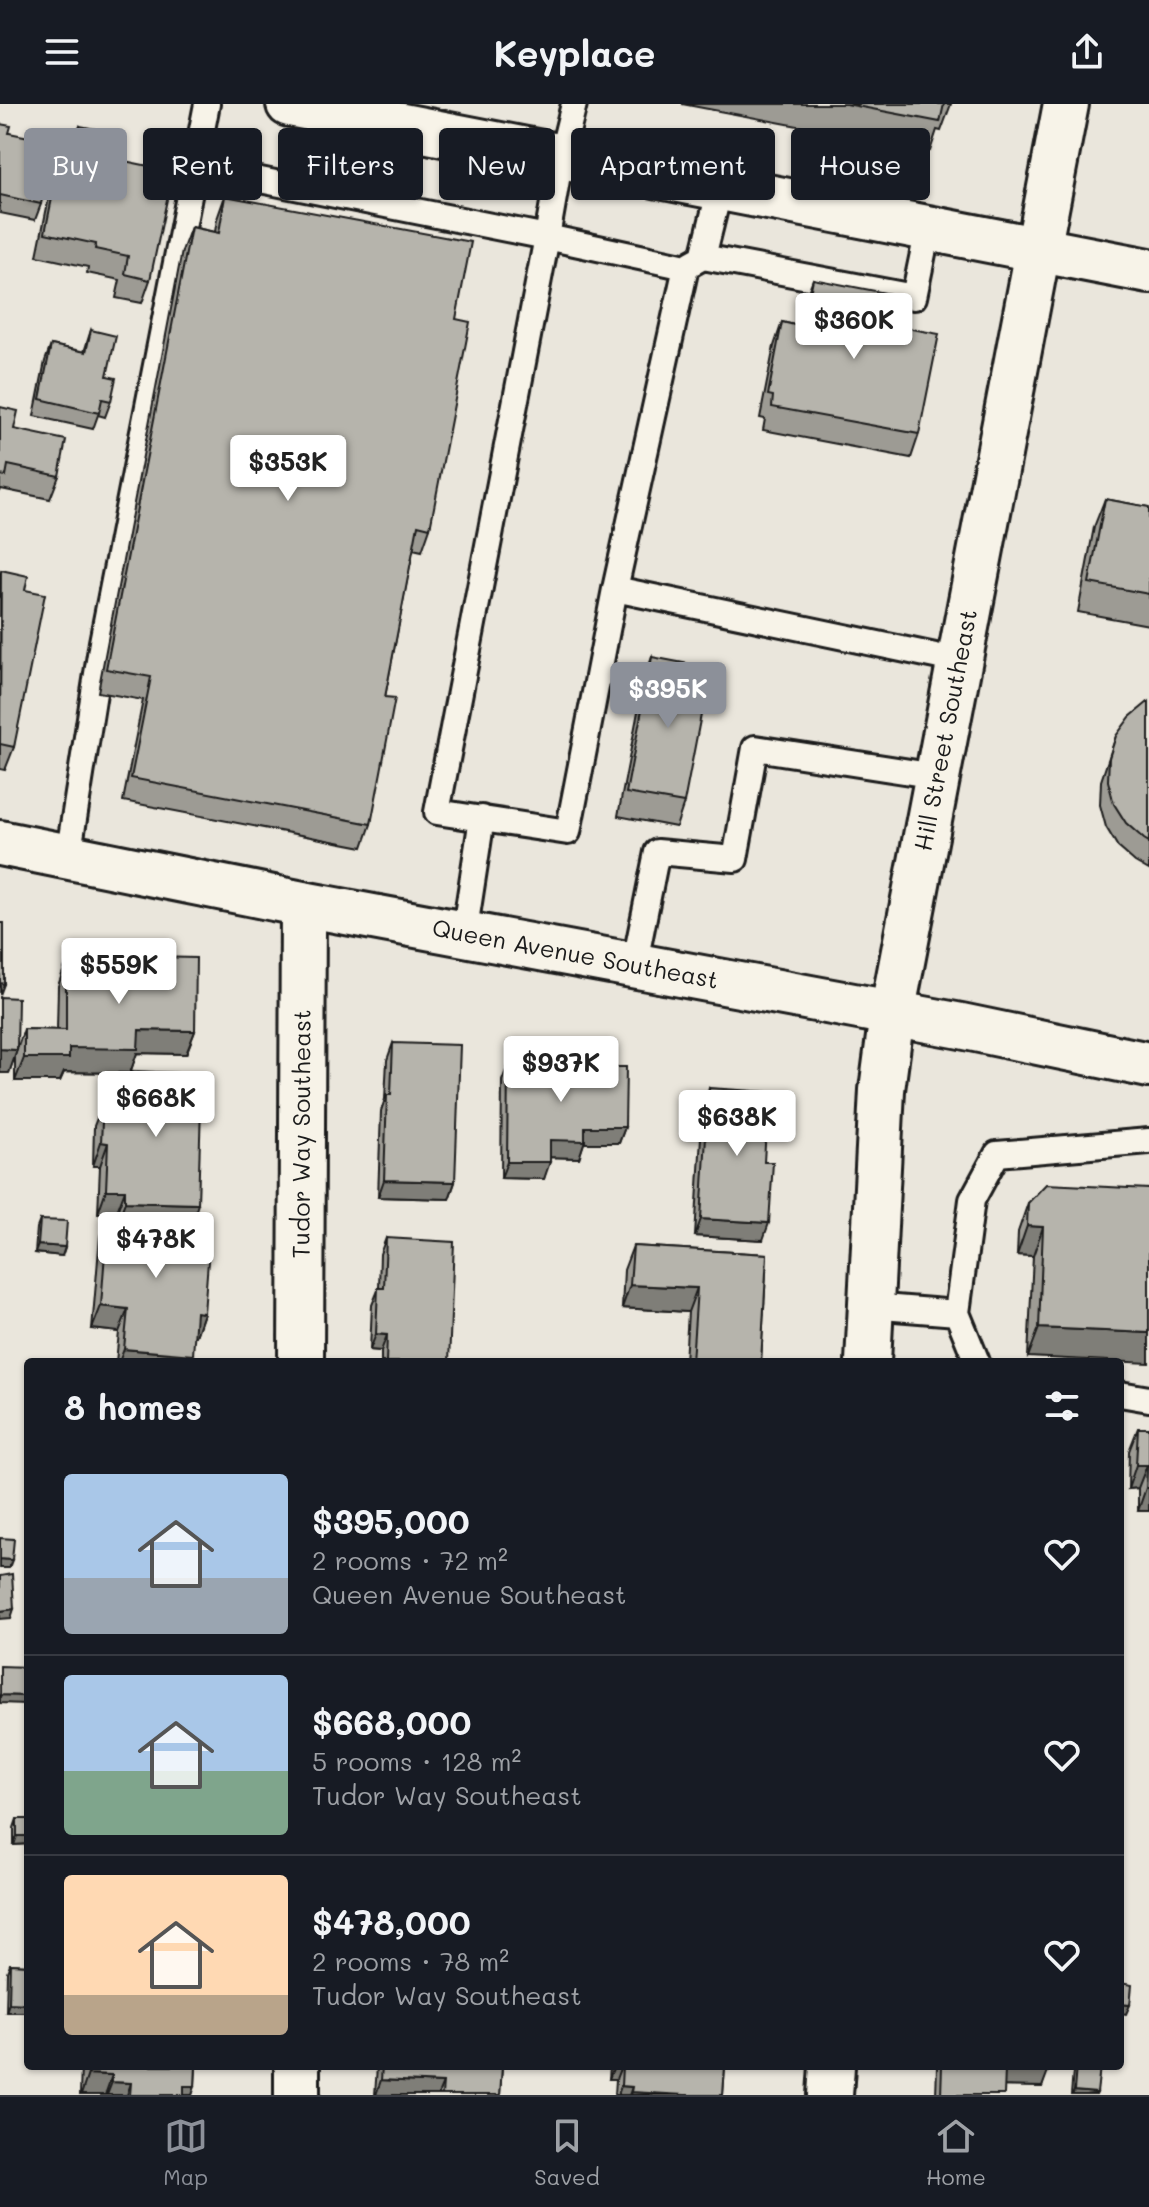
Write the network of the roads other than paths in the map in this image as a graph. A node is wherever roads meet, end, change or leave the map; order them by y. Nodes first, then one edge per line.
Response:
1 (207, 104) edge
2 (289, 104) edge
3 (574, 104) edge
4 (1066, 104) edge
5 (202, 128) edge
6 (561, 157) junction
7 (571, 159) edge
8 (262, 180) edge
9 (775, 199) edge
10 (189, 200) edge
11 (716, 200) edge
12 (928, 229) junction
13 (547, 237) junction
14 (1038, 251) junction
15 (694, 262) junction
16 (1149, 271) edge
17 (615, 589) junction
18 (959, 661) junction
19 (936, 776) junction
20 (482, 818) junction
21 (0, 843) edge
22 (68, 857) junction
23 (303, 904) junction
24 (464, 935) junction
25 (634, 967) junction
26 (892, 1014) junction
27 (1149, 1065) edge
28 (1149, 1141) edge
29 (870, 1306) junction
30 (957, 1313) junction
31 (301, 1358) edge
32 (868, 1358) edge
33 (975, 1358) edge
34 (1124, 1395) edge
35 (1149, 1399) edge
36 (297, 2070) edge
37 (832, 2070) edge
38 (297, 2095) edge
39 (830, 2095) edge

1 - 5 lane
2 - 6 street
3 - 6 lane
4 - 14 street, Hill Street Southeast
6 - 7 street
6 - 13 lane
8 - 13 lane
9 - 12 street
10 - 22 lane
11 - 15 lane
12 - 14 street
12 - 15 lane
13 - 15 lane
13 - 20 lane
14 - 16 street
14 - 18 street, Hill Street Southeast
15 - 17 lane
17 - 18 lane
17 - 20 lane
18 - 19 street, Hill Street Southeast
19 - 25 lane
19 - 26 street, Hill Street Southeast
20 - 24 lane
21 - 22 street, Queen Avenue Southeast
22 - 23 street, Queen Avenue Southeast
23 - 24 street, Queen Avenue Southeast
23 - 31 street, Tudor Way Southeast
24 - 25 street, Queen Avenue Southeast
25 - 26 street, Queen Avenue Southeast
26 - 27 street, Queen Avenue Southeast
26 - 29 street, Hill Street Southeast
28 - 30 lane
29 - 30 lane
29 - 32 street, Hill Street Southeast
30 - 33 lane
34 - 35 lane
36 - 38 street
37 - 39 street

